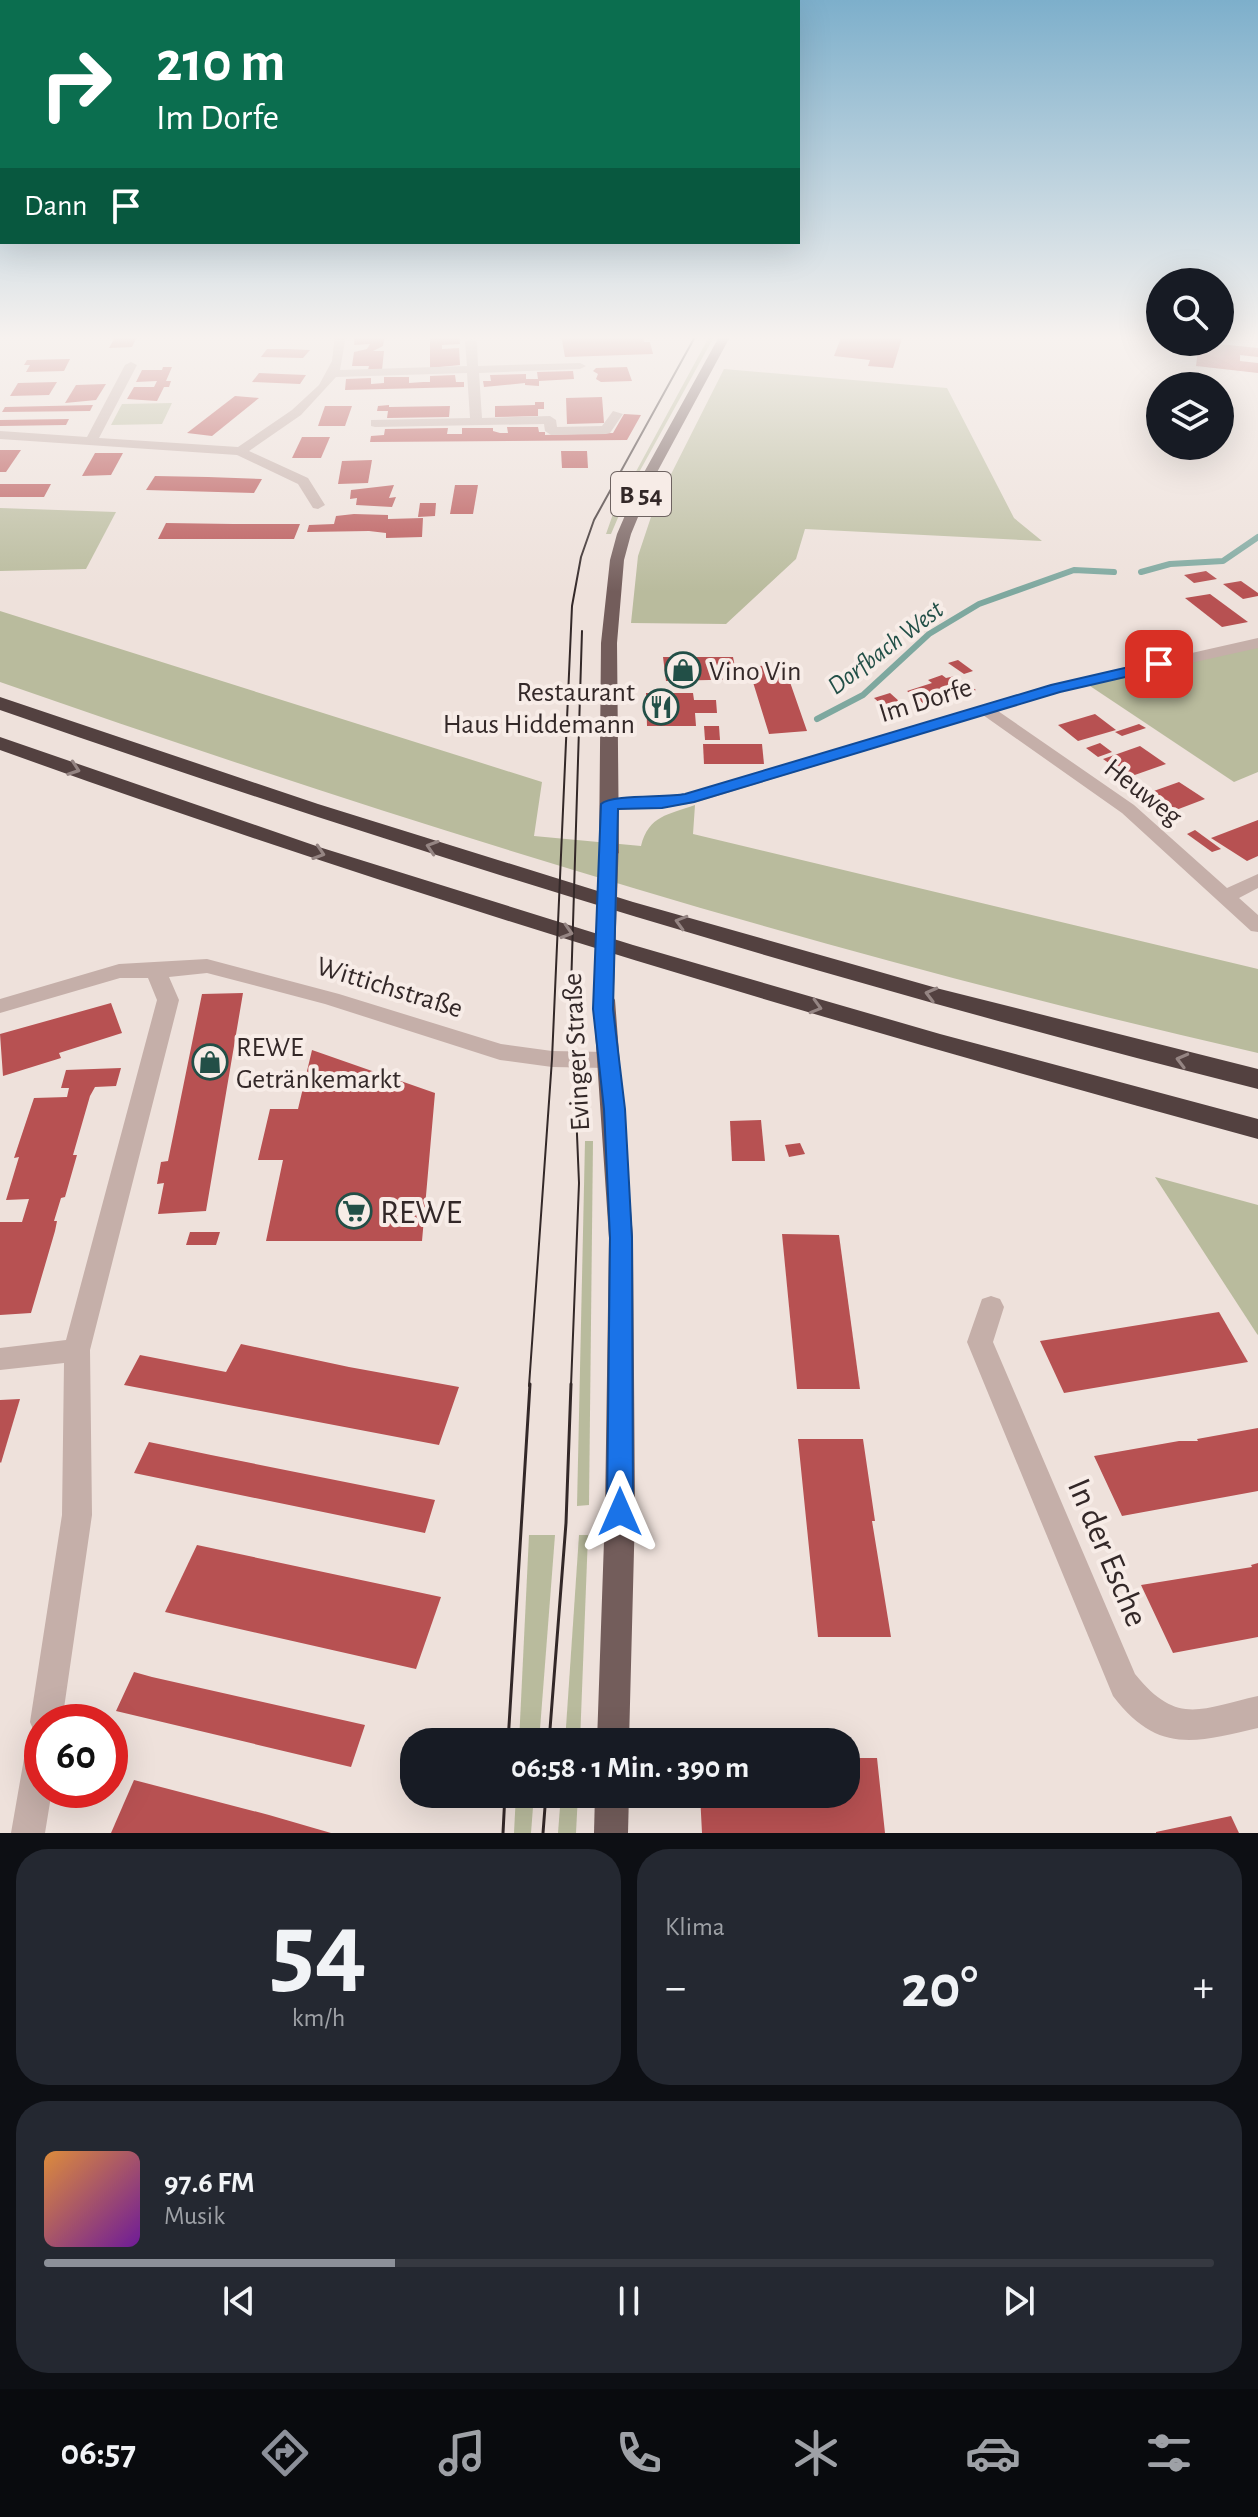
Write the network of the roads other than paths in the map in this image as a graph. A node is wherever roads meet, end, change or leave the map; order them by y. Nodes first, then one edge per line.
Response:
1 (102, 421) edge
2 (286, 421) edge
3 (530, 421) edge
4 (550, 421) edge
5 (613, 421) edge
6 (679, 421) edge
7 (476, 422) joint
8 (375, 423) dead end
9 (0, 435) edge
10 (92, 439) junction
11 (240, 451) junction
12 (318, 505) dead end
13 (1258, 643) edge
14 (0, 703) edge
15 (986, 710) junction
16 (0, 743) edge
17 (609, 804) junction
18 (1258, 880) edge
19 (1227, 896) junction
20 (1258, 926) edge
21 (156, 971) junction
22 (0, 1006) edge
23 (606, 1060) junction
24 (1258, 1079) edge
25 (1258, 1129) edge
26 (991, 1307) dead end
27 (77, 1350) junction
28 (0, 1359) edge
29 (49, 1704) edge
30 (1258, 1712) edge
31 (613, 1728) edge
32 (32, 1808) edge
33 (612, 1808) edge
34 (28, 1833) edge
35 (611, 1833) edge

1 - 10 street
2 - 11 street
3 - 7 street
4 - 5 street
6 - 17 main road, Evinger Straße / B 54
7 - 8 street
9 - 10 street
10 - 11 street
11 - 12 street
13 - 15 street, Im Dorfe
24 -> 14 highway
15 - 17 street, Im Dorfe
15 - 19 street, Heuweg
16 -> 25 highway
17 - 23 main road, Evinger Straße / B 54, bridge
18 - 19 street
19 - 20 street, Heuweg
21 - 22 street, Wittichstraße
21 - 23 street, Wittichstraße
21 - 27 street
23 - 31 main road, Evinger Straße / B 54
26 - 30 street, In der Esche
27 - 28 street
27 - 29 street
32 - 34 street
33 - 35 main road

